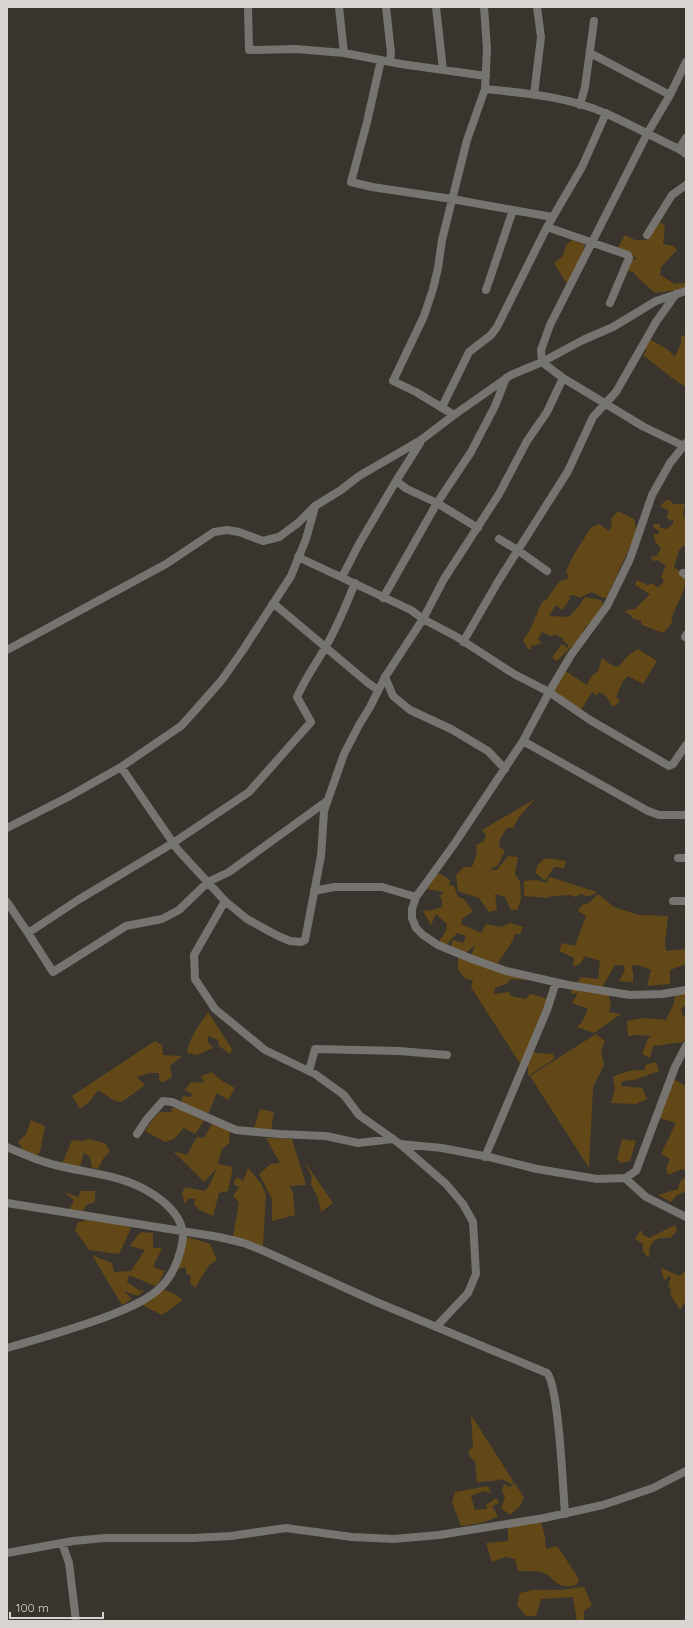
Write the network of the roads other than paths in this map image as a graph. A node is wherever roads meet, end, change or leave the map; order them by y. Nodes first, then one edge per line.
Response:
1 (248, 7) edge
2 (338, 7) edge
3 (386, 7) edge
4 (436, 7) edge
5 (484, 7) edge
6 (537, 7) edge
7 (594, 21) dead end
8 (344, 53) junction
9 (590, 53) junction
10 (380, 60) junction
11 (390, 62) junction
12 (686, 62) edge
13 (443, 70) junction
14 (486, 76) junction
15 (485, 89) junction
16 (534, 95) junction
17 (670, 96) junction
18 (580, 105) junction
19 (606, 113) junction
20 (646, 134) junction
21 (686, 138) edge
22 (682, 151) edge
23 (686, 185) edge
24 (452, 199) junction
25 (513, 210) junction
26 (552, 217) junction
27 (547, 227) junction
28 (647, 235) dead end
29 (592, 242) junction
30 (486, 290) dead end
31 (686, 291) edge
32 (676, 294) junction
33 (610, 302) dead end
34 (542, 362) junction
35 (506, 378) junction
36 (563, 378) junction
37 (605, 403) junction
38 (442, 408) junction
39 (454, 415) junction
40 (421, 440) junction
41 (685, 445) edge
42 (396, 481) junction
43 (437, 503) junction
44 (315, 506) junction
45 (478, 528) junction
46 (499, 539) dead end
47 (519, 551) junction
48 (298, 557) junction
49 (547, 572) dead end
50 (342, 576) junction
51 (355, 583) junction
52 (383, 598) junction
53 (273, 603) junction
54 (423, 619) junction
55 (463, 642) junction
56 (325, 648) junction
57 (7, 650) edge
58 (385, 677) junction
59 (378, 690) junction
60 (549, 692) junction
61 (523, 741) junction
62 (686, 745) edge
63 (121, 767) junction
64 (505, 769) junction
65 (327, 801) junction
66 (686, 815) edge
67 (7, 828) edge
68 (173, 843) junction
69 (208, 882) junction
70 (314, 891) junction
71 (416, 897) junction
72 (225, 901) junction
73 (686, 901) edge
74 (7, 902) edge
75 (673, 902) dead end
76 (28, 933) junction
77 (556, 982) junction
78 (686, 990) edge
79 (686, 1046) edge
80 (446, 1055) dead end
81 (310, 1071) junction
82 (137, 1134) dead end
83 (393, 1139) junction
84 (400, 1144) junction
85 (7, 1148) edge
86 (485, 1157) junction
87 (625, 1178) junction
88 (7, 1204) edge
89 (686, 1217) edge
90 (182, 1232) junction
91 (436, 1327) junction
92 (7, 1348) edge
93 (686, 1471) edge
94 (565, 1514) junction
95 (62, 1543) junction
96 (7, 1553) edge
97 (76, 1621) edge

1 - 8 street
2 - 8 street
3 - 11 street
4 - 13 street
5 - 14 street
6 - 16 street
7 - 9 street
8 - 10 street
9 - 17 street
9 - 18 street
10 - 11 street
10 - 24 street
11 - 13 street
12 - 17 street
13 - 14 street
14 - 15 street
15 - 16 street
15 - 24 street
16 - 18 street
17 - 20 street
18 - 19 street
19 - 20 street
19 - 26 street
20 - 22 street
20 - 29 street
21 - 22 street
23 - 28 street
24 - 25 street
24 - 38 street
25 - 26 street
25 - 30 street
26 - 27 street
27 - 29 street
27 - 38 street
29 - 33 street
29 - 34 street
31 - 32 street
32 - 34 street
32 - 37 street
34 - 35 street
34 - 36 street
35 - 39 street
35 - 43 street
36 - 37 street
36 - 45 street
37 - 41 street
37 - 47 street
38 - 39 street
39 - 40 street
40 - 42 street
40 - 44 street
41 - 60 street
42 - 43 street
42 - 50 street
43 - 45 street
43 - 52 street
44 - 48 street
44 - 57 street
45 - 54 street
46 - 47 street
47 - 49 street
47 - 55 street
48 - 50 street
48 - 53 street
50 - 51 street
51 - 52 street
51 - 56 street
52 - 54 street
53 - 56 street
53 - 63 street
54 - 55 street
54 - 58 street
55 - 60 street
56 - 59 street
56 - 68 street
58 - 59 street
58 - 64 street
59 - 65 street
60 - 61 street
60 - 62 street
61 - 64 street
61 - 66 street
63 - 67 street
63 - 68 street
64 - 71 street
65 - 69 street
65 - 70 street
68 - 69 street
68 - 76 street
69 - 72 street
69 - 76 street
70 - 71 street
70 - 72 street
71 - 77 street
72 - 81 street
73 - 75 street
74 - 76 street
77 - 78 street
77 - 86 street
79 - 87 street
80 - 81 street
81 - 83 street
82 - 83 street
83 - 84 street
84 - 86 street
84 - 91 street
85 - 90 street
86 - 87 street
87 - 89 street
88 - 90 street
90 - 91 street
90 - 92 street
91 - 94 street
93 - 94 street
94 - 95 street
95 - 96 street
95 - 97 street

